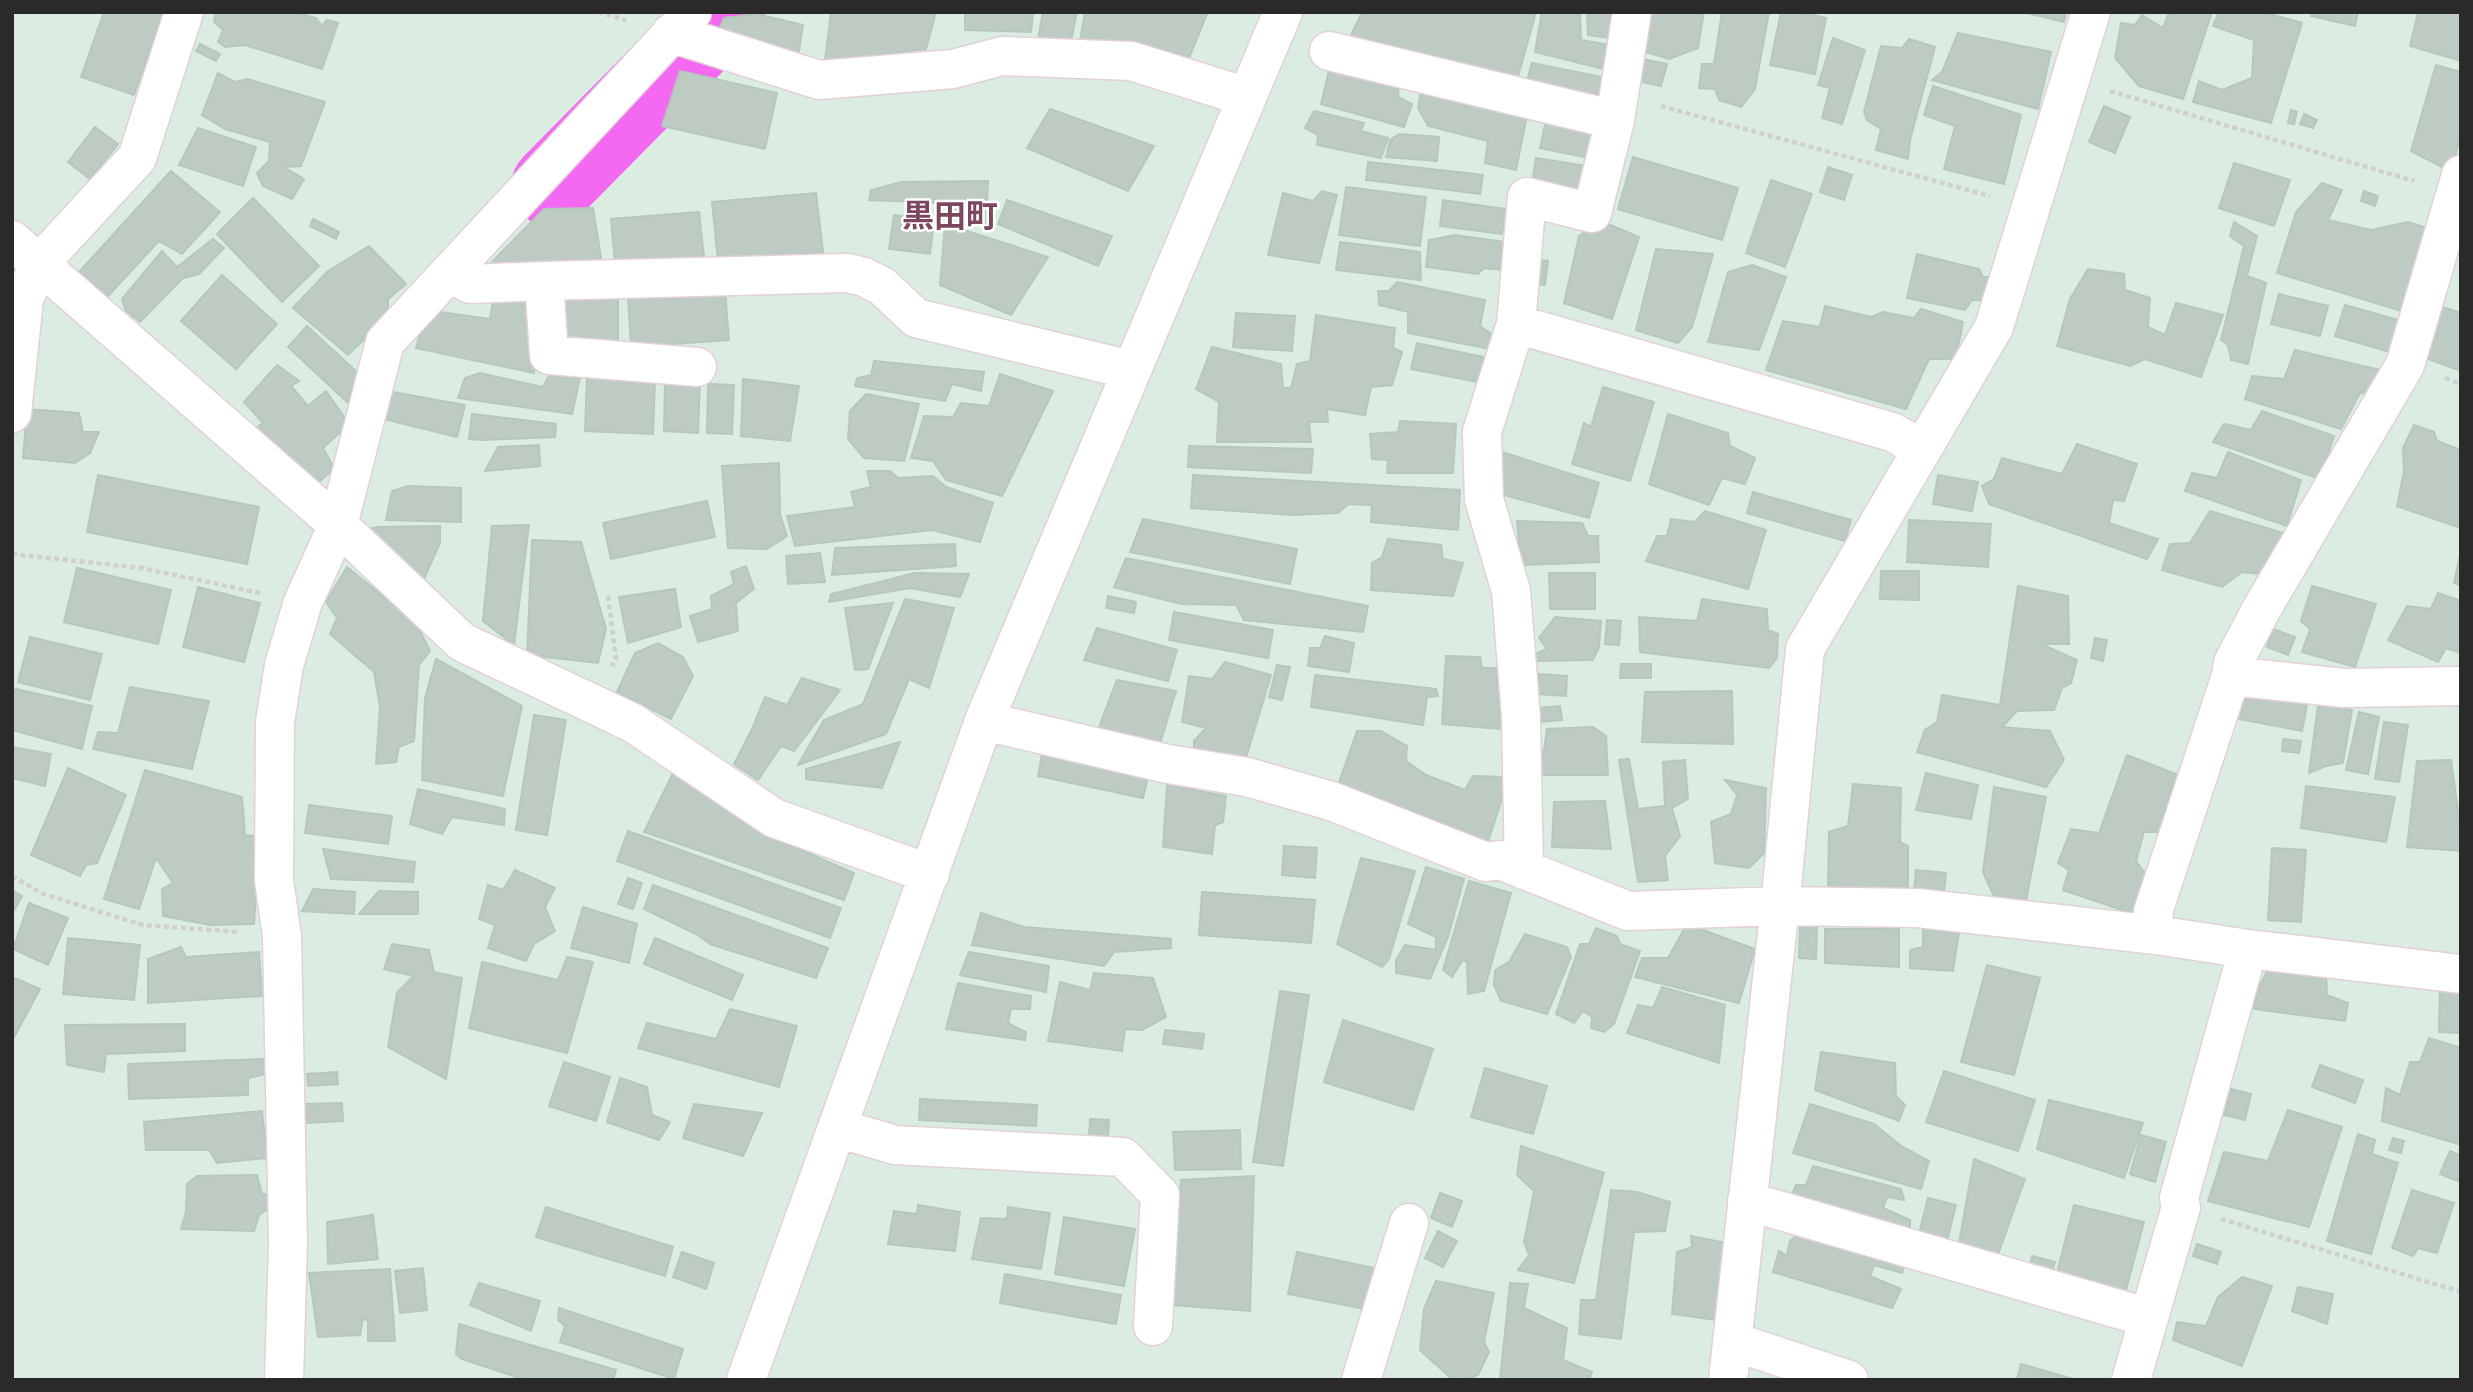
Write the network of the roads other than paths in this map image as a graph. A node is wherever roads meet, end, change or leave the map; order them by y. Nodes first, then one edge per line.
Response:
1 (184, 12) edge
2 (1283, 12) edge
3 (1632, 12) edge
4 (2091, 12) edge
5 (679, 26) edge
6 (1329, 51) dead end
7 (1247, 97) junction
8 (1617, 107) junction
9 (2458, 184) edge
10 (26, 252) edge
11 (452, 273) dead end
12 (544, 281) junction
13 (1516, 324) junction
14 (697, 368) dead end
15 (1131, 370) junction
16 (12, 413) edge
17 (1922, 449) junction
18 (338, 525) junction
19 (2231, 676) junction
20 (2461, 686) edge
21 (984, 721) junction
22 (1524, 870) junction
23 (930, 874) junction
24 (1780, 906) junction
25 (2157, 935) junction
26 (2248, 949) junction
27 (2461, 974) edge
28 (838, 1128) junction
29 (1747, 1201) junction
30 (1409, 1223) dead end
31 (2149, 1318) junction
32 (1153, 1326) dead end
33 (1732, 1341) junction
34 (284, 1380) edge
35 (746, 1380) edge
36 (1361, 1380) edge
37 (1728, 1380) edge
38 (1849, 1380) edge
39 (2131, 1380) edge

1 - 10 street
2 - 7 street
3 - 8 street
4 - 17 street
5 - 7 street
5 - 18 street
6 - 8 street
7 - 15 street
8 - 13 street
9 - 19 street
10 - 16 street
10 - 18 street
11 - 12 street
12 - 14 street
12 - 15 street
13 - 17 street
13 - 22 street
15 - 21 street
17 - 24 street
18 - 23 street
18 - 34 street
19 - 20 street
19 - 25 street
21 - 22 street
21 - 23 street
22 - 24 street
23 - 28 street
24 - 25 street
24 - 29 street
25 - 26 street
26 - 27 street
26 - 31 street
28 - 32 street
28 - 35 street
29 - 31 street
29 - 33 street
30 - 36 street
31 - 39 street
33 - 37 street
33 - 38 street

